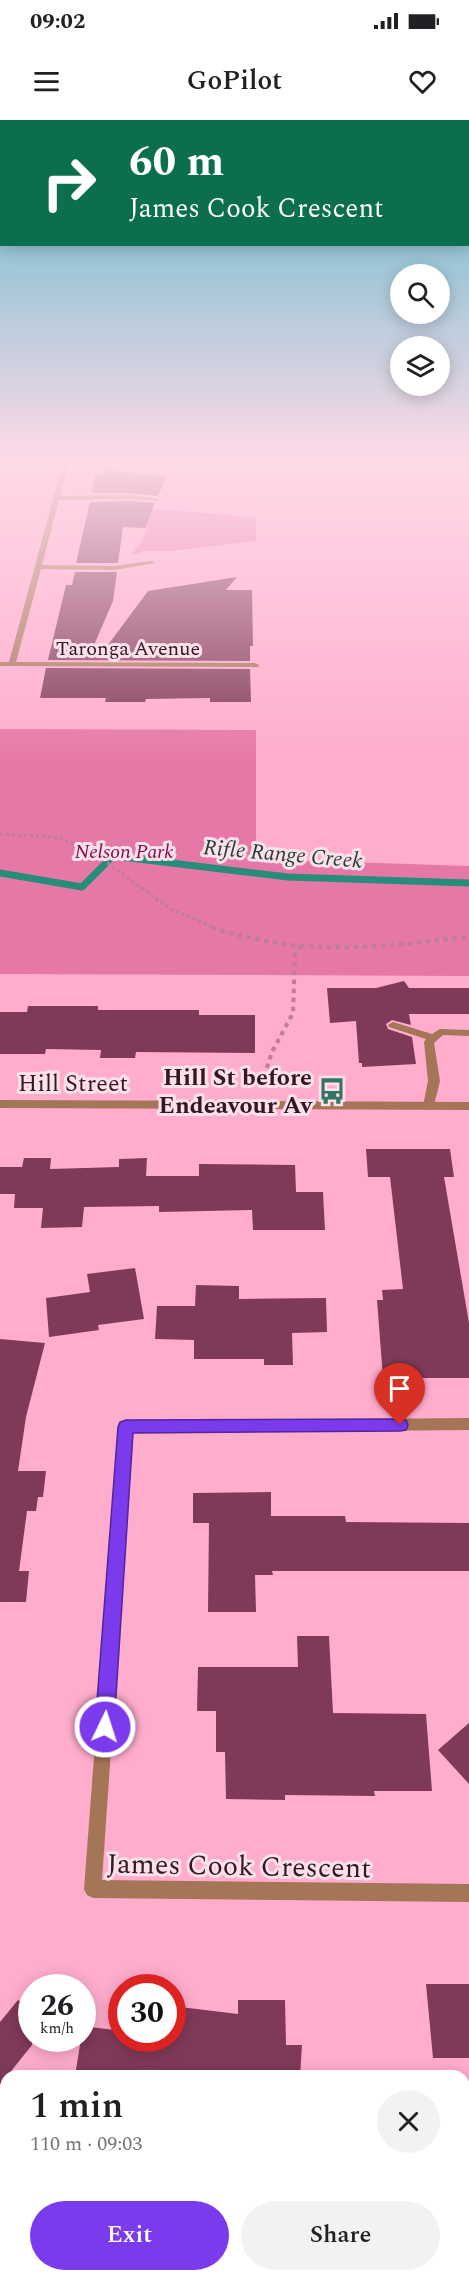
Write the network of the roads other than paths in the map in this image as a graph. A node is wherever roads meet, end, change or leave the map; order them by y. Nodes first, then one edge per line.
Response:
1 (40, 560) edge
2 (152, 563) dead end
3 (38, 567) junction
4 (0, 664) edge
5 (12, 664) junction
6 (255, 665) dead end
7 (393, 1025) dead end
8 (469, 1033) edge
9 (433, 1038) junction
10 (0, 1104) edge
11 (429, 1106) junction
12 (469, 1106) edge
13 (469, 1424) edge
14 (469, 1893) edge

1 - 3 street
2 - 3 street
3 - 5 street
4 - 5 street, Taronga Avenue
5 - 6 street, Taronga Avenue
7 - 9 street
8 - 9 street
9 - 11 street
10 - 11 street, Hill Street
11 - 12 street, Hill Street
13 - 14 street, James Cook Crescent

